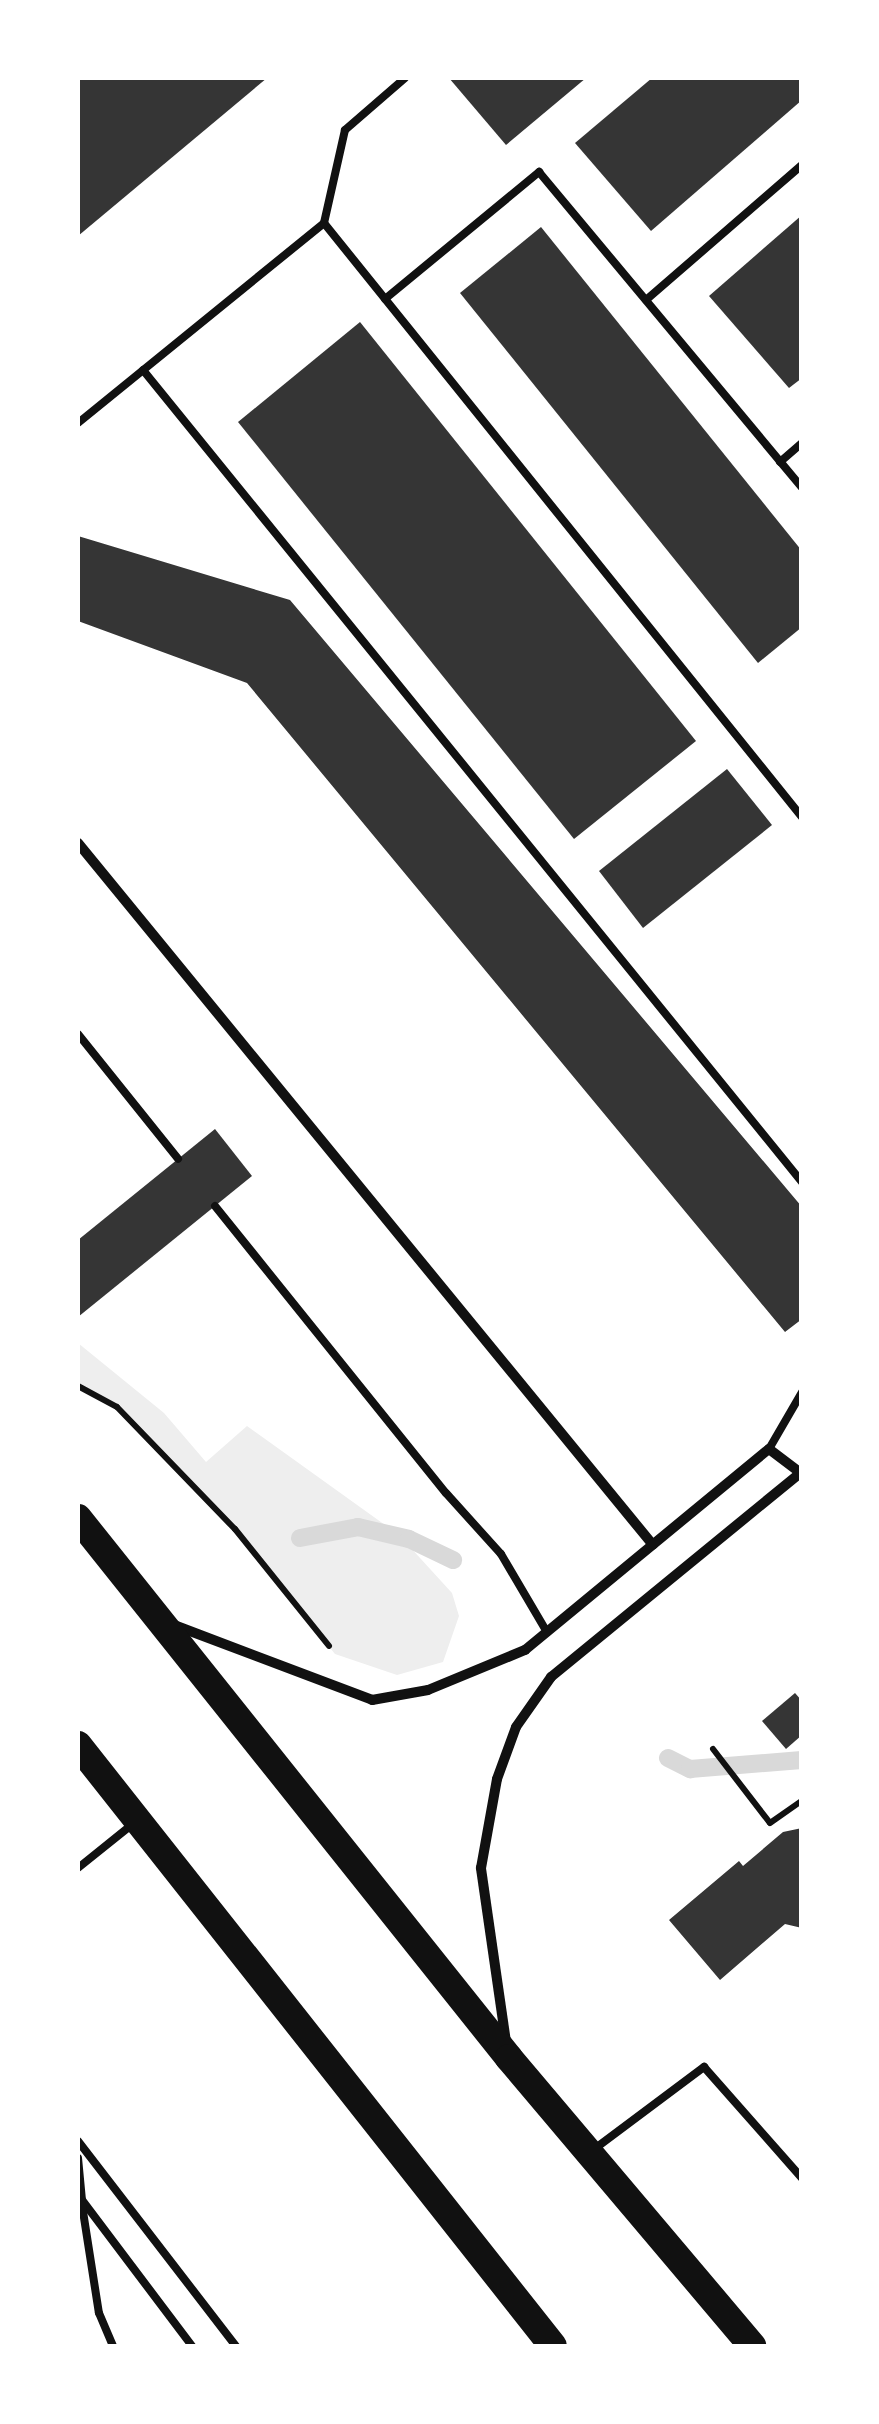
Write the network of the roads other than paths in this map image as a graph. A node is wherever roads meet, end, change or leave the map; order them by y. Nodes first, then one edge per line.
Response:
1 (405, 78) edge
2 (802, 165) edge
3 (324, 223) junction
4 (385, 299) junction
5 (646, 300) junction
6 (143, 370) junction
7 (78, 424) edge
8 (802, 444) edge
9 (780, 462) junction
10 (802, 488) edge
11 (802, 818) edge
12 (78, 843) edge
13 (78, 1034) edge
14 (178, 1159) dead end
15 (802, 1182) edge
16 (215, 1206) dead end
17 (802, 1392) edge
18 (770, 1450) junction
19 (801, 1474) edge
20 (78, 1518) edge
21 (653, 1545) junction
22 (159, 1619) junction
23 (547, 1632) junction
24 (78, 1744) edge
25 (137, 1821) junction
26 (78, 1868) edge
27 (509, 2058) junction
28 (78, 2141) edge
29 (589, 2152) junction
30 (78, 2158) edge
31 (802, 2178) edge
32 (82, 2200) junction
33 (113, 2346) edge
34 (192, 2346) edge
35 (236, 2346) edge
36 (553, 2346) edge
37 (752, 2346) edge

1 - 3 lane
2 - 5 lane
3 - 4 lane
3 - 6 lane
4 - 5 lane
4 - 11 lane
5 - 9 lane
6 - 7 lane
6 - 15 lane
8 - 9 lane
9 - 10 lane
12 - 21 street
13 - 14 lane
16 - 23 lane
17 - 18 lane
18 - 19 street
18 - 21 street
19 - 27 street
20 - 22 highway
21 - 23 street
22 - 23 street
22 - 27 highway
24 - 25 highway
25 - 26 lane
25 - 36 highway
27 - 29 highway
28 - 35 lane
29 - 31 lane
29 - 37 highway
30 - 32 lane
32 - 33 lane
32 - 34 lane

